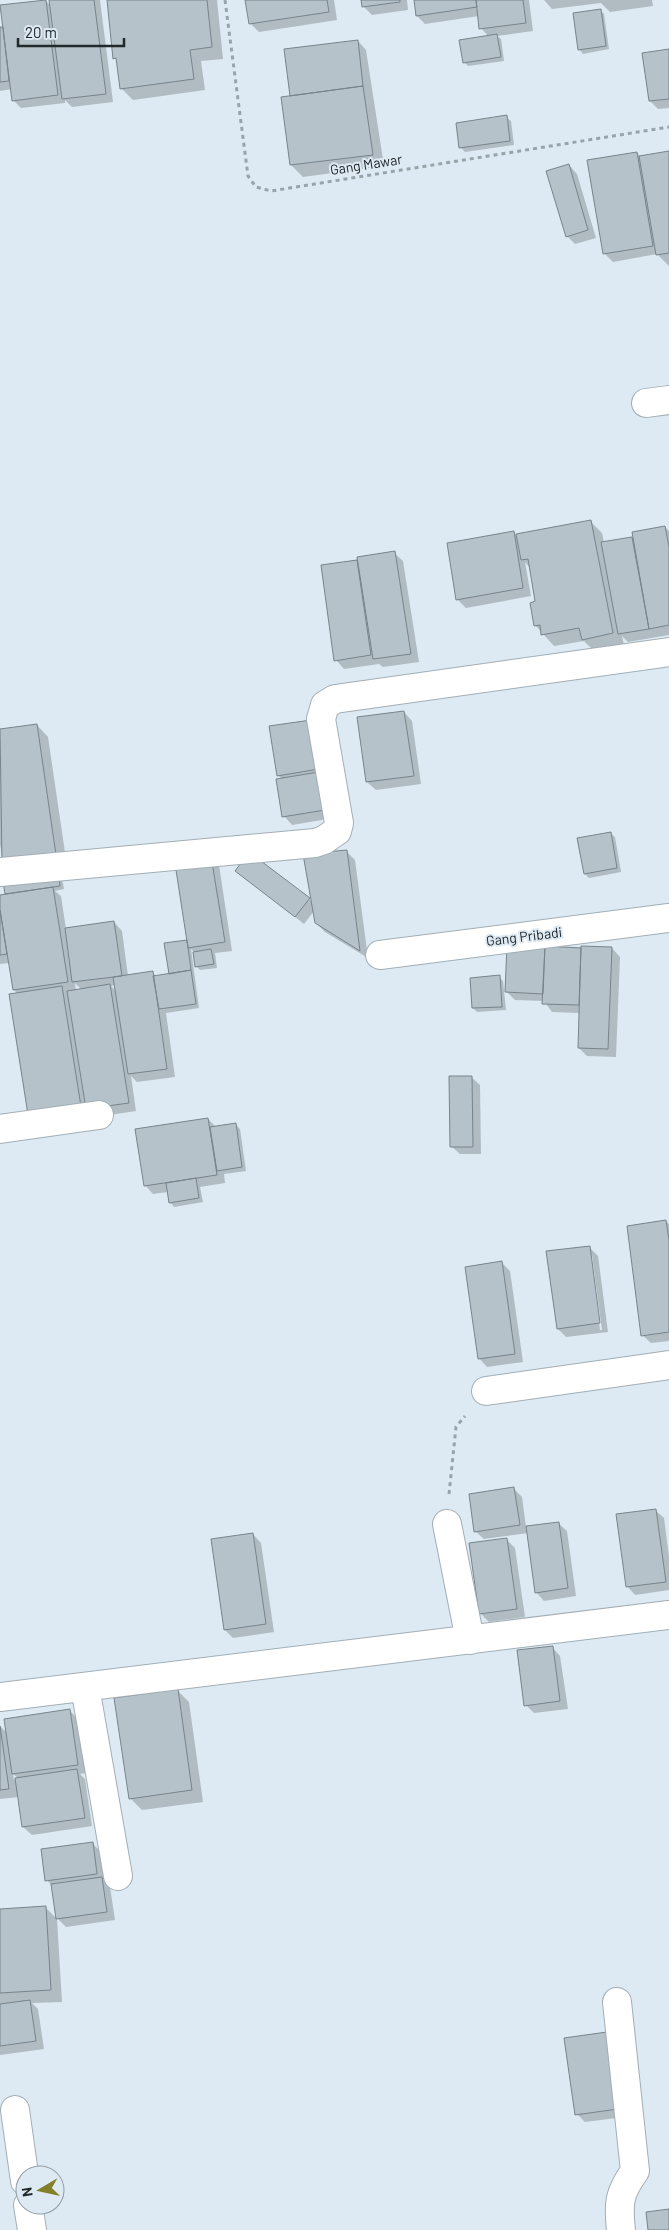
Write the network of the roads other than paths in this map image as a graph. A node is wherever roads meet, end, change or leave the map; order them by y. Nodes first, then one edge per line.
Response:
1 (669, 652) edge
2 (0, 872) edge
3 (669, 918) edge
4 (380, 955) dead end
5 (100, 1115) dead end
6 (0, 1129) edge
7 (669, 1365) edge
8 (486, 1391) road end
9 (446, 1524) road end
10 (669, 1615) edge
11 (470, 1640) junction
12 (85, 1687) junction
13 (0, 1697) edge
14 (118, 1876) dead end
15 (617, 2002) dead end
16 (15, 2110) dead end
17 (23, 2165) edge
18 (30, 2215) edge
19 (32, 2230) edge
20 (621, 2230) edge

1 - 2 street
3 - 4 street, Gang Pribadi
5 - 6 street
7 - 8 street
9 - 11 street
10 - 11 street
11 - 12 street
12 - 13 street
12 - 14 street
15 - 20 street
16 - 17 street
18 - 19 street

